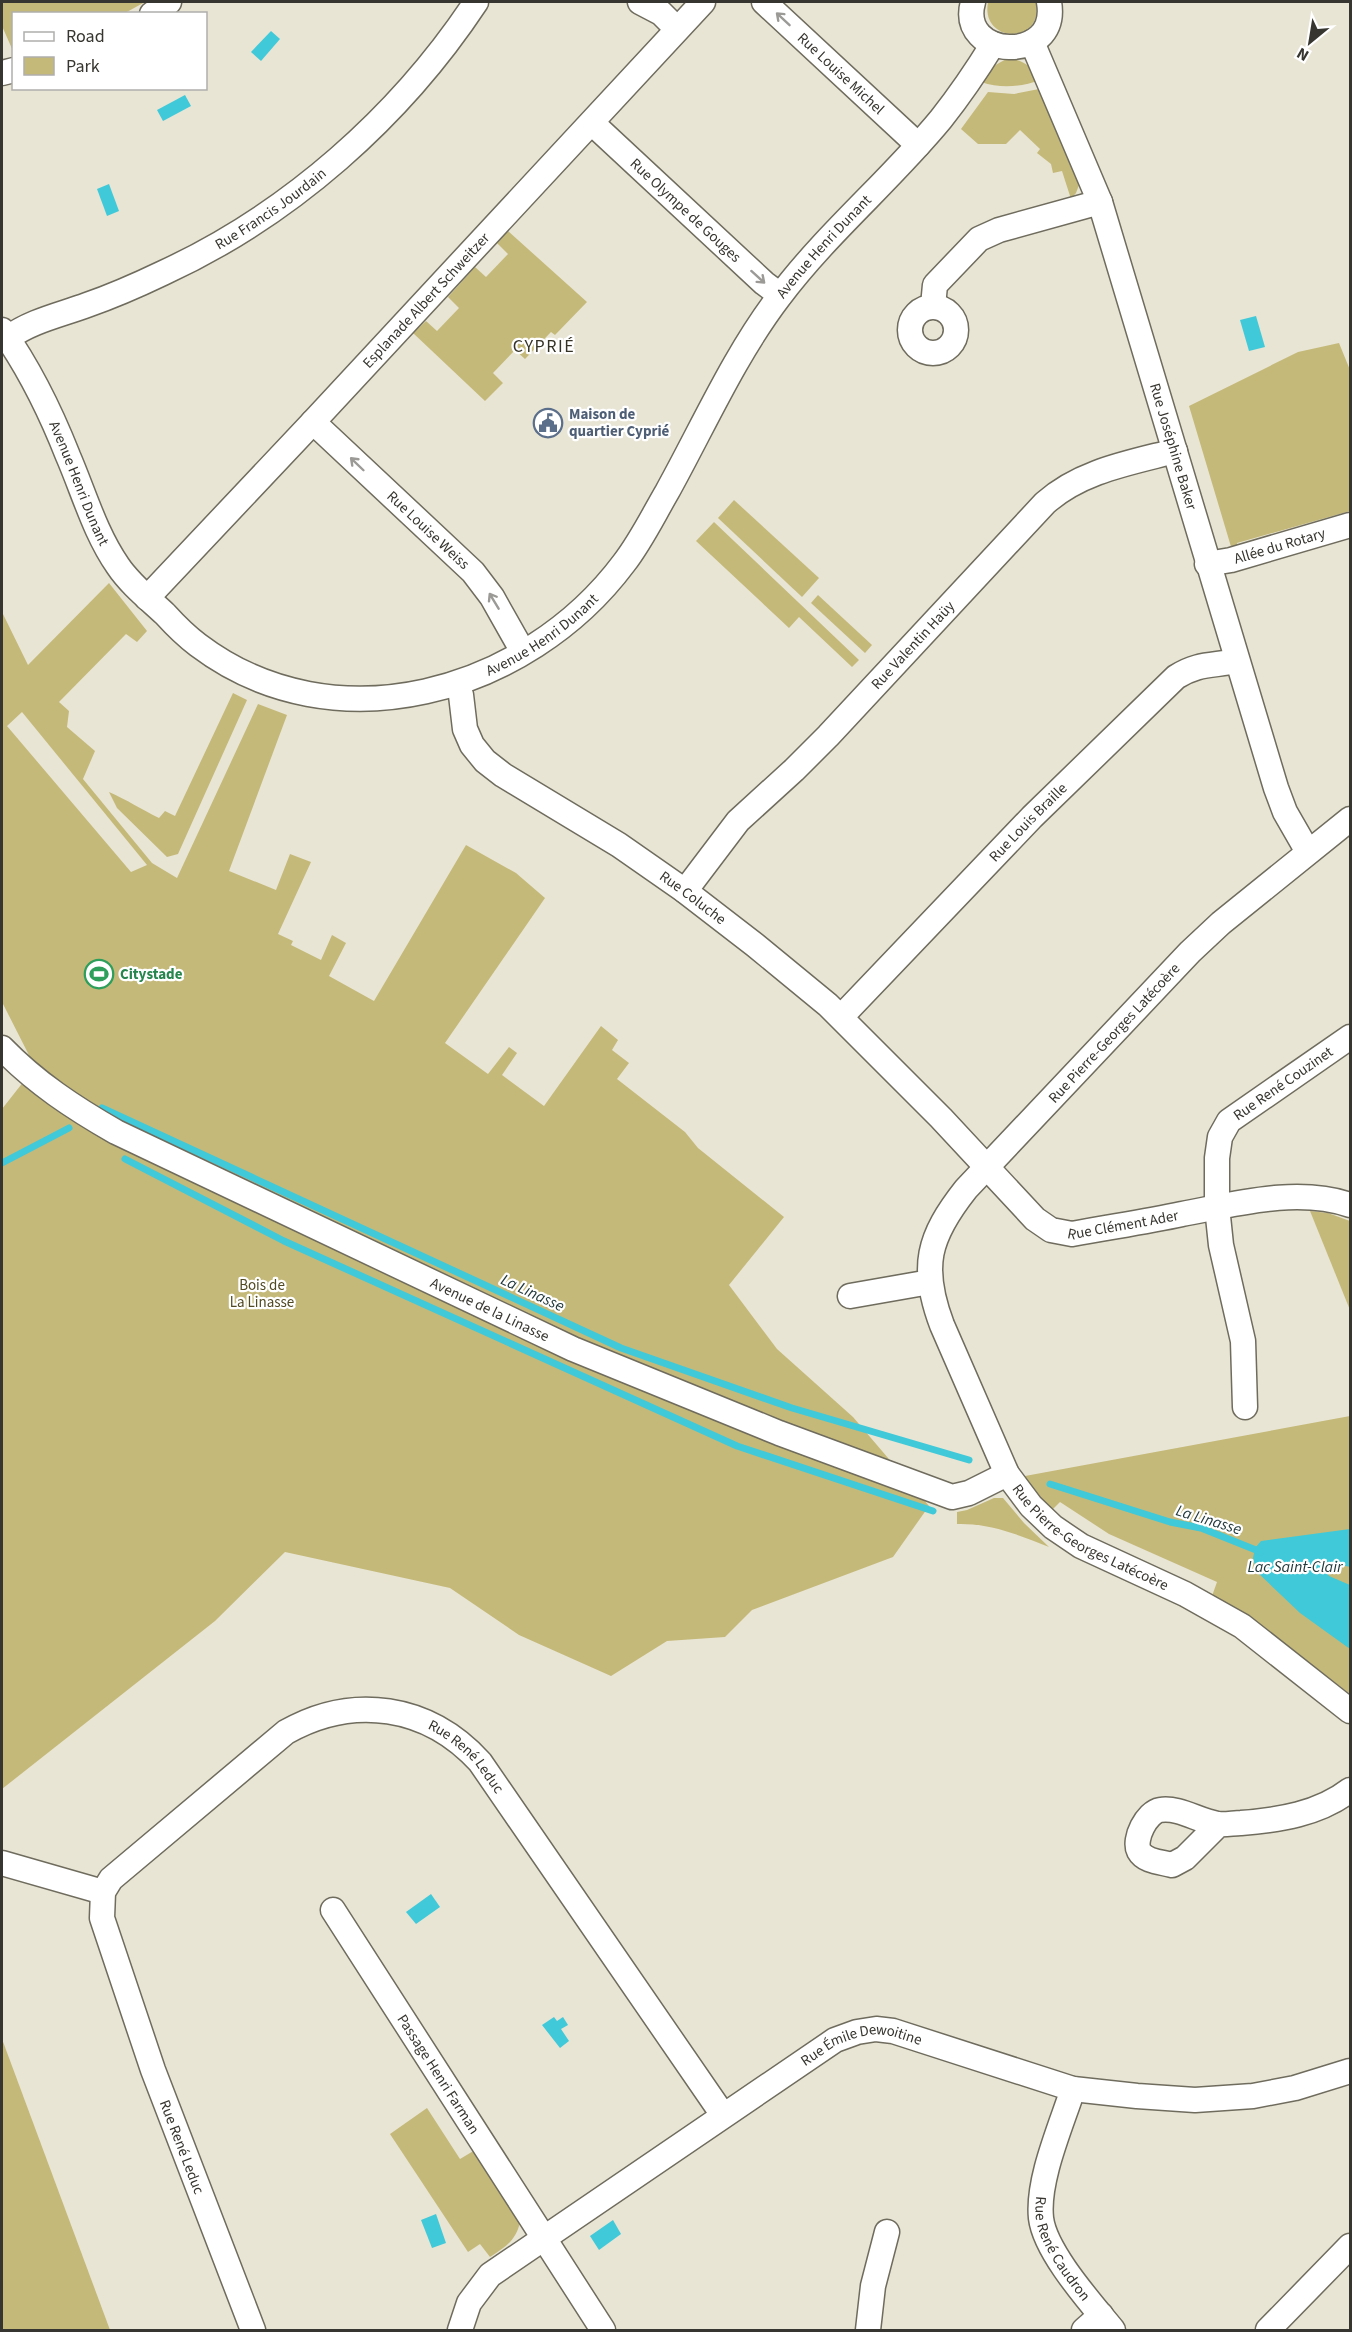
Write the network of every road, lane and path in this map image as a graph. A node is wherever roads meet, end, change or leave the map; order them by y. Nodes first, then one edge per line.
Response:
1 (169, 2) edge
2 (476, 2) edge
3 (640, 2) edge
4 (703, 2) edge
5 (764, 2) edge
6 (973, 2) edge
7 (1052, 2) edge
8 (155, 12) edge
9 (677, 30) junction
10 (1032, 42) junction
11 (993, 44) junction
12 (592, 123) junction
13 (918, 146) junction
14 (1100, 202) junction
15 (780, 295) junction
16 (933, 306) dead end
17 (4, 334) edge
18 (314, 422) junction
19 (1175, 451) junction
20 (1350, 525) edge
21 (1207, 564) junction
22 (147, 598) junction
23 (523, 652) junction
24 (1237, 661) junction
25 (457, 684) junction
26 (1350, 819) edge
27 (1308, 852) junction
28 (685, 891) junction
29 (841, 1017) junction
30 (1350, 1037) edge
31 (2, 1048) edge
32 (941, 1118) joint
33 (987, 1167) junction
34 (1350, 1205) edge
35 (1216, 1207) junction
36 (930, 1282) junction
37 (850, 1296) dead end
38 (1245, 1407) dead end
39 (1007, 1474) junction
40 (1350, 1711) edge
41 (1350, 1790) edge
42 (1219, 1824) dead end
43 (2, 1863) edge
44 (103, 1892) junction
45 (333, 1911) dead end
46 (1350, 2071) edge
47 (1073, 2089) junction
48 (723, 2115) junction
49 (887, 2232) dead end
50 (544, 2239) junction
51 (1350, 2246) edge
52 (1099, 2325) edge
53 (253, 2331) edge
54 (460, 2331) edge
55 (603, 2331) edge
56 (868, 2331) edge
57 (1268, 2331) edge

1 - 8 street
2 - 17 street, Rue Francis Jourdain
3 - 9 street
4 - 9 street, Esplanade Albert Schweitzer
13 -> 5 street, Rue Louise Michel
6 - 11 street
7 - 10 street
9 - 12 street, Esplanade Albert Schweitzer
10 - 11 street
10 - 14 street, Rue Joséphine Baker
11 - 13 street, Avenue Henri Dunant
12 -> 15 street, Rue Olympe de Gouges
12 - 18 street, Esplanade Albert Schweitzer
13 - 15 street, Avenue Henri Dunant
14 - 16 street
14 - 19 street, Rue Joséphine Baker
15 - 23 street, Avenue Henri Dunant
17 - 22 street, Avenue Henri Dunant
18 - 22 street, Esplanade Albert Schweitzer
23 -> 18 street, Rue Louise Weiss
19 - 21 street, Rue Joséphine Baker
19 - 28 street, Rue Valentin Haüy
20 - 21 street, Allée du Rotary
21 - 24 street, Rue Joséphine Baker
22 - 25 street, Avenue Henri Dunant
23 - 25 street, Avenue Henri Dunant
24 - 27 street, Rue Joséphine Baker
24 - 29 street, Rue Louis Braille
25 - 28 street, Rue Coluche
26 - 27 street, Rue Pierre-Georges Latécoère
27 - 33 street, Rue Pierre-Georges Latécoère
28 - 29 street, Rue Coluche
29 - 32 street, Rue Coluche
30 - 35 street, Rue René Couzinet
31 - 39 street, Avenue de la Linasse
32 - 33 street, Rue Clément Ader
33 - 35 street, Rue Clément Ader
33 - 36 street, Rue Pierre-Georges Latécoère
34 - 35 street, Rue Clément Ader
35 - 38 street, Rue René Couzinet
36 - 37 street
36 - 39 street, Rue Pierre-Georges Latécoère
39 - 40 street, Rue Pierre-Georges Latécoère
41 - 42 street
43 - 44 street
44 - 48 street, Rue René Leduc
44 - 53 street, Rue René Leduc
45 - 50 street, Passage Henri Farman
46 - 47 street, Rue Émile Dewoitine
47 - 48 street, Rue Émile Dewoitine
47 - 52 street, Rue René Caudron
48 - 50 street, Rue Émile Dewoitine
49 - 56 street
50 - 54 street, Rue Émile Dewoitine
50 - 55 street, Passage Henri Farman
51 - 57 street

